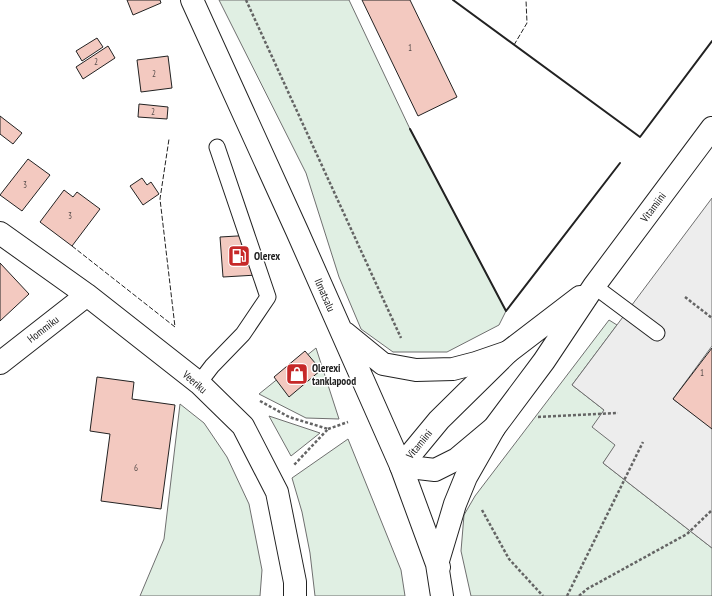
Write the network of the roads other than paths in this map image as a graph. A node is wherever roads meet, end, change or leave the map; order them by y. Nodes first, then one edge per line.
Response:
1 (192, 0) edge
2 (712, 128) edge
3 (217, 147) dead end
4 (0, 233) edge
5 (594, 286) junction
6 (87, 295) junction
7 (340, 329) junction
8 (657, 334) dead end
9 (508, 352) junction
10 (0, 363) edge
11 (199, 383) junction
12 (494, 428) junction
13 (401, 466) junction
14 (437, 564) junction
15 (295, 596) edge
16 (442, 596) edge
17 (452, 596) edge

1 - 7 street, Ilmatsalu
2 - 5 street, Vitamiini
3 - 11 lane
4 - 6 street, Veeriku
5 - 8 lane
5 - 9 street, Vitamiini
5 - 12 street, Vitamiini
6 - 10 street, Hommiku
6 - 11 street, Veeriku
7 - 9 street
7 - 13 street, Ilmatsalu
9 - 13 street, Vitamiini
11 - 15 street, Veeriku
12 - 13 street, Vitamiini
12 - 14 street
13 - 14 street, Ilmatsalu
14 - 16 street, Ilmatsalu
14 - 17 street

